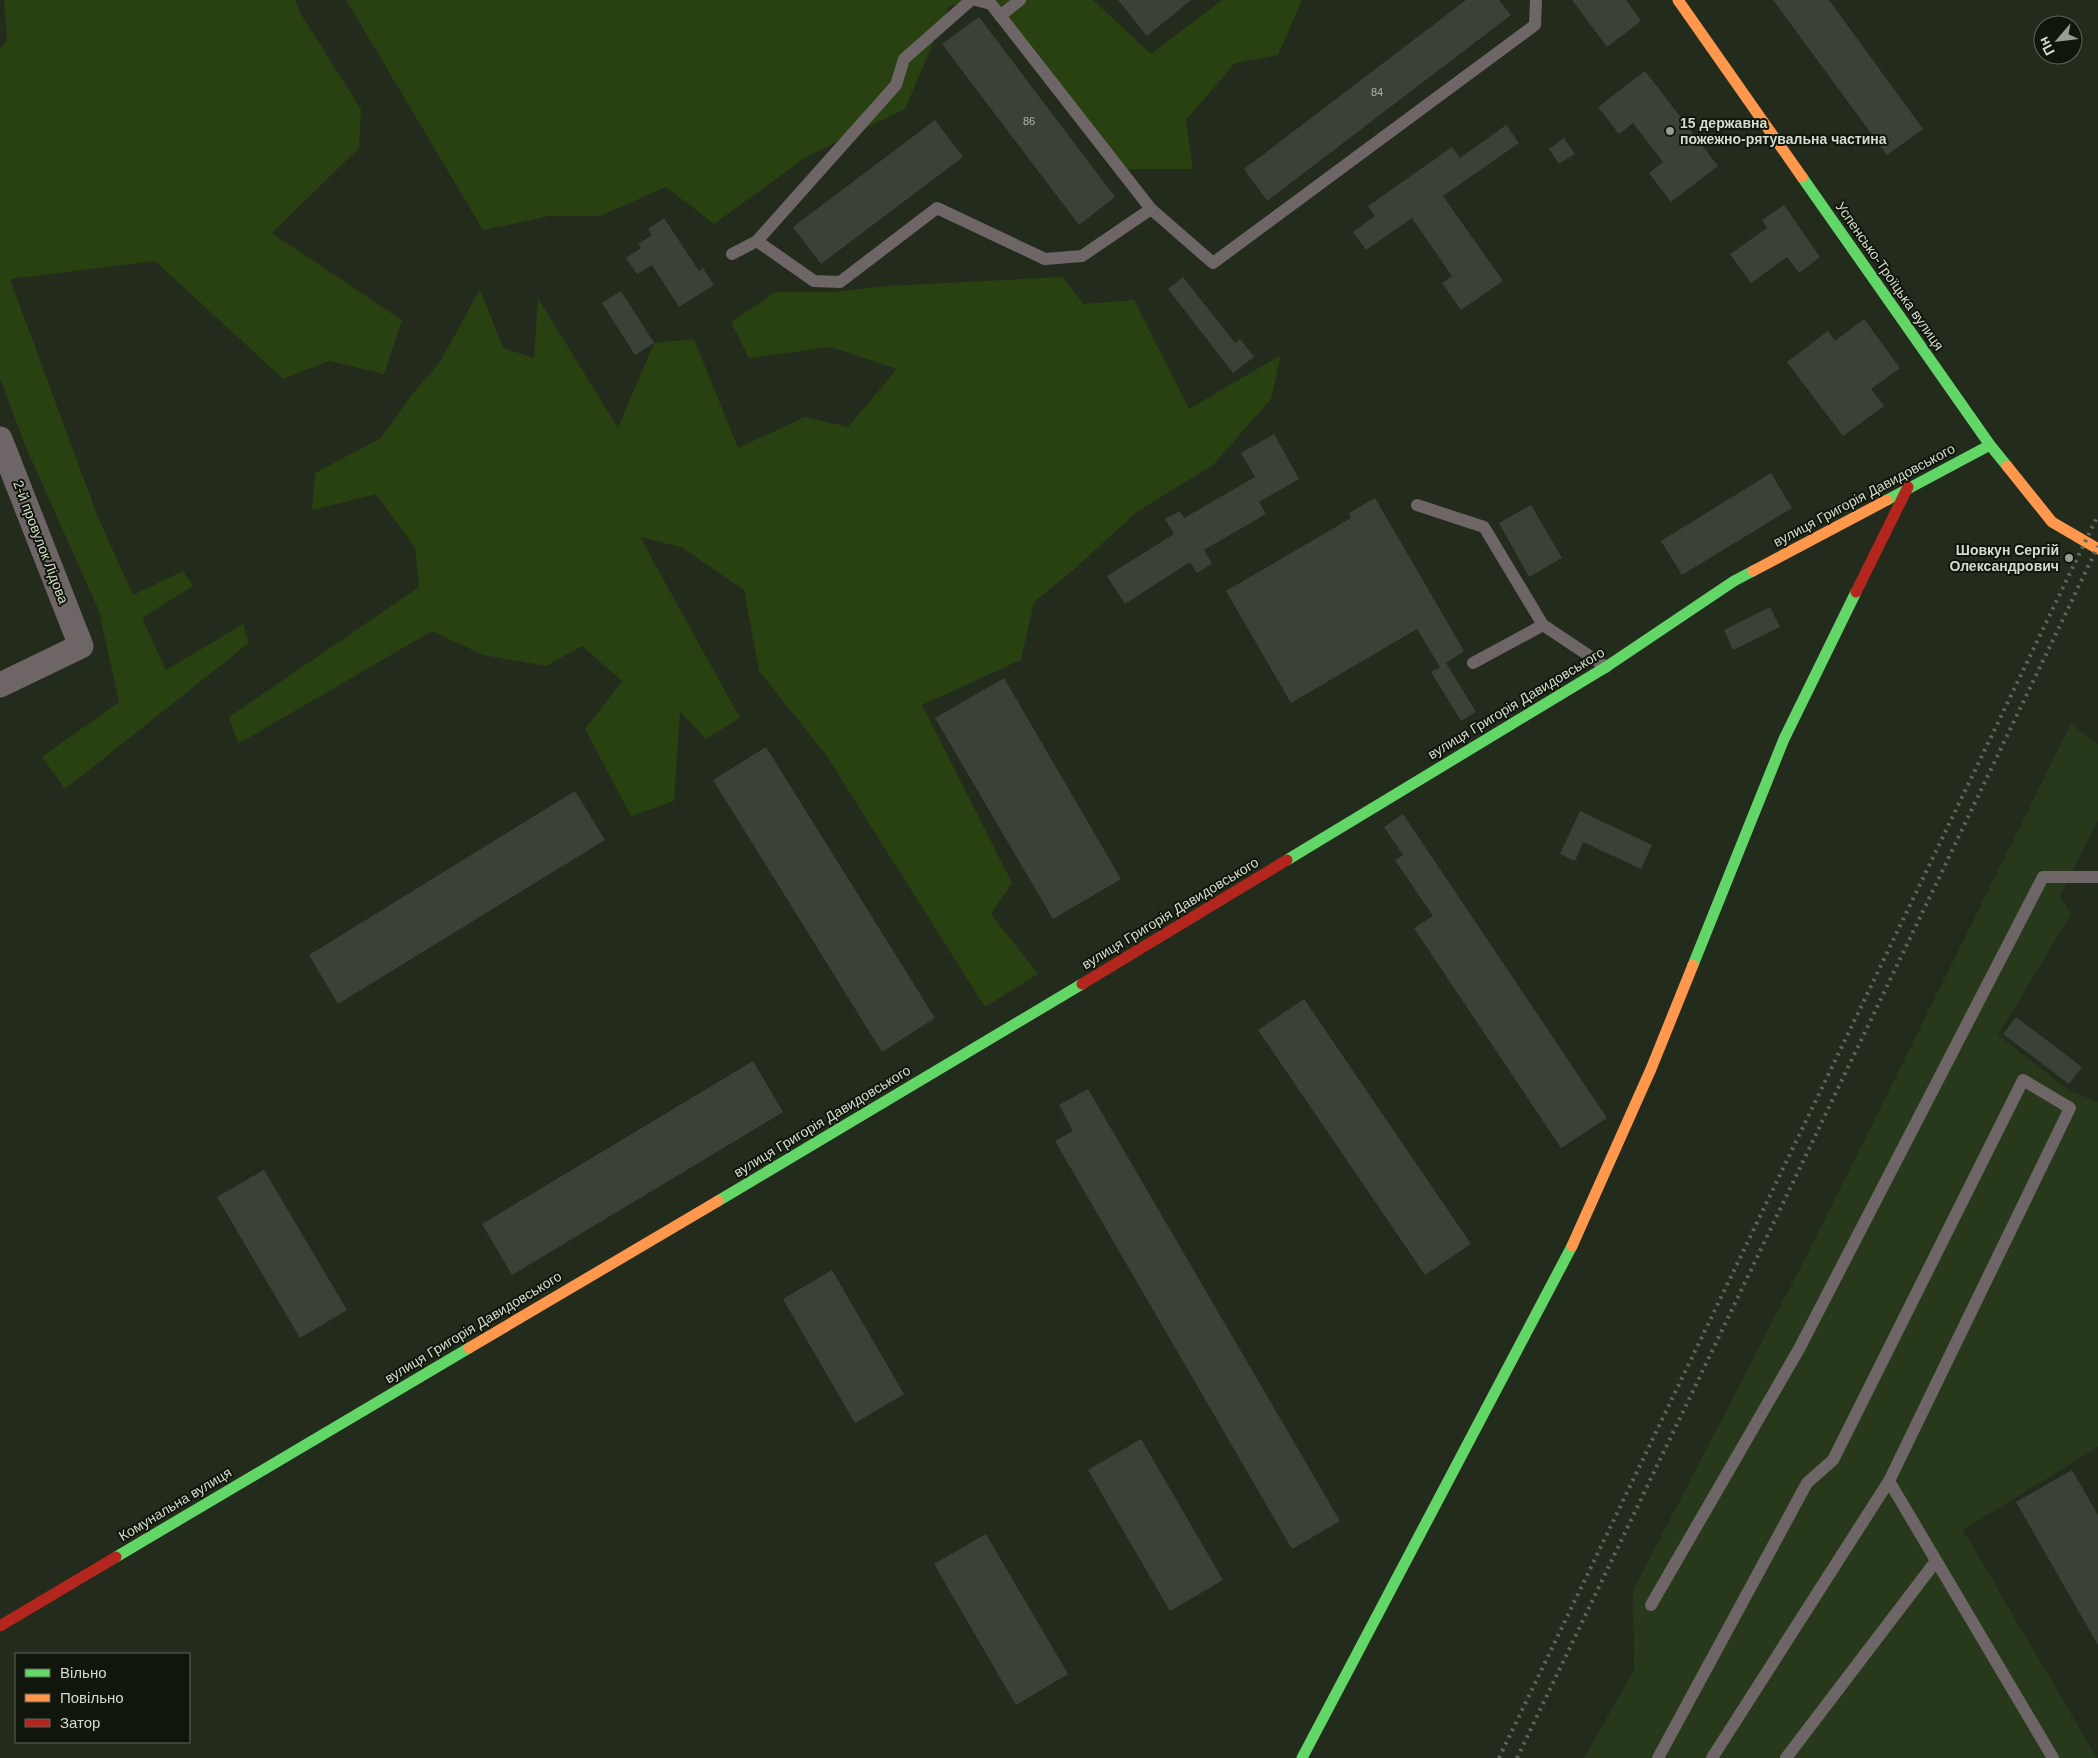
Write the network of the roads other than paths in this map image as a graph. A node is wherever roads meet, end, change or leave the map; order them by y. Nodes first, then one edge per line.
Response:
1 (971, 0) edge
2 (976, 0) edge
3 (1020, 0) edge
4 (1536, 0) edge
5 (1678, 0) edge
6 (1000, 16) junction
7 (1151, 210) junction
8 (757, 241) junction
9 (732, 254) dead end
10 (0, 438) edge
11 (1990, 445) junction
12 (1908, 487) junction
13 (1417, 505) dead end
14 (2098, 549) edge
15 (1543, 625) junction
16 (1473, 663) dead end
17 (1606, 667) junction
18 (0, 685) edge
19 (2098, 877) edge
20 (365, 1409) joint
21 (1889, 1480) junction
22 (1936, 1561) junction
23 (1651, 1605) dead end
24 (0, 1626) edge
25 (1302, 1758) edge
26 (1658, 1758) edge
27 (1712, 1758) edge
28 (1786, 1758) edge
29 (2053, 1758) edge

1 - 8 lane
2 - 6 lane
3 - 6 lane
4 - 7 lane
5 - 11 street, Успенсько-Троїцька вулиця
6 - 7 lane
7 - 8 lane
8 - 9 lane
10 - 18 street, 2-й провулок Лідова
11 - 12 street, вулиця Григорія Давидовського
11 - 14 street, Успенсько-Троїцька вулиця
12 - 17 street, вулиця Григорія Давидовського
12 - 25 street
13 - 15 lane
15 - 16 lane
15 - 17 lane
17 - 20 street, вулиця Григорія Давидовського
19 - 23 lane
20 - 24 street, Комунальна вулиця
21 - 22 lane
21 - 26 lane
21 - 27 lane
22 - 28 lane
22 - 29 lane

